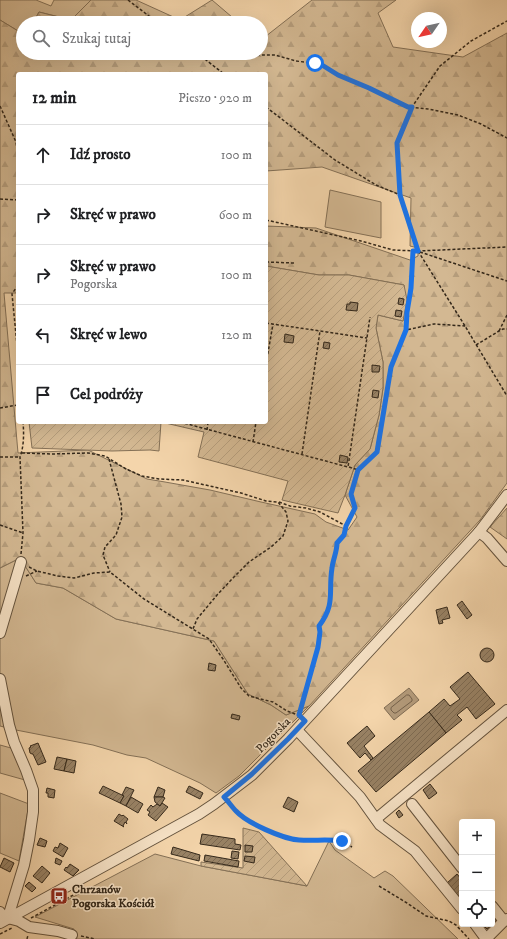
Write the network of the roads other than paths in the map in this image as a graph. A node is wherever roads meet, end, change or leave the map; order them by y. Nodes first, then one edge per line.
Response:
1 (507, 495) edge
2 (479, 532) junction
3 (21, 562) road end
4 (507, 562) edge
5 (0, 633) edge
6 (0, 679) edge
7 (507, 710) edge
8 (296, 730) junction
9 (412, 804) dead end
10 (376, 819) junction
11 (459, 864) edge
12 (459, 904) edge
13 (495, 909) edge
14 (0, 912) edge
15 (9, 918) junction
16 (506, 920) edge
17 (0, 923) edge
18 (476, 927) edge
19 (68, 937) edge

1 - 2 street, Pogorska
2 - 4 street
2 - 8 street, Pogorska
3 - 5 street
6 - 15 street
7 - 10 street
8 - 10 street
8 - 15 street, Pogorska
9 - 11 street
10 - 12 street
13 - 16 street
14 - 15 street
15 - 17 street, Pogorska
15 - 19 street
16 - 18 street

